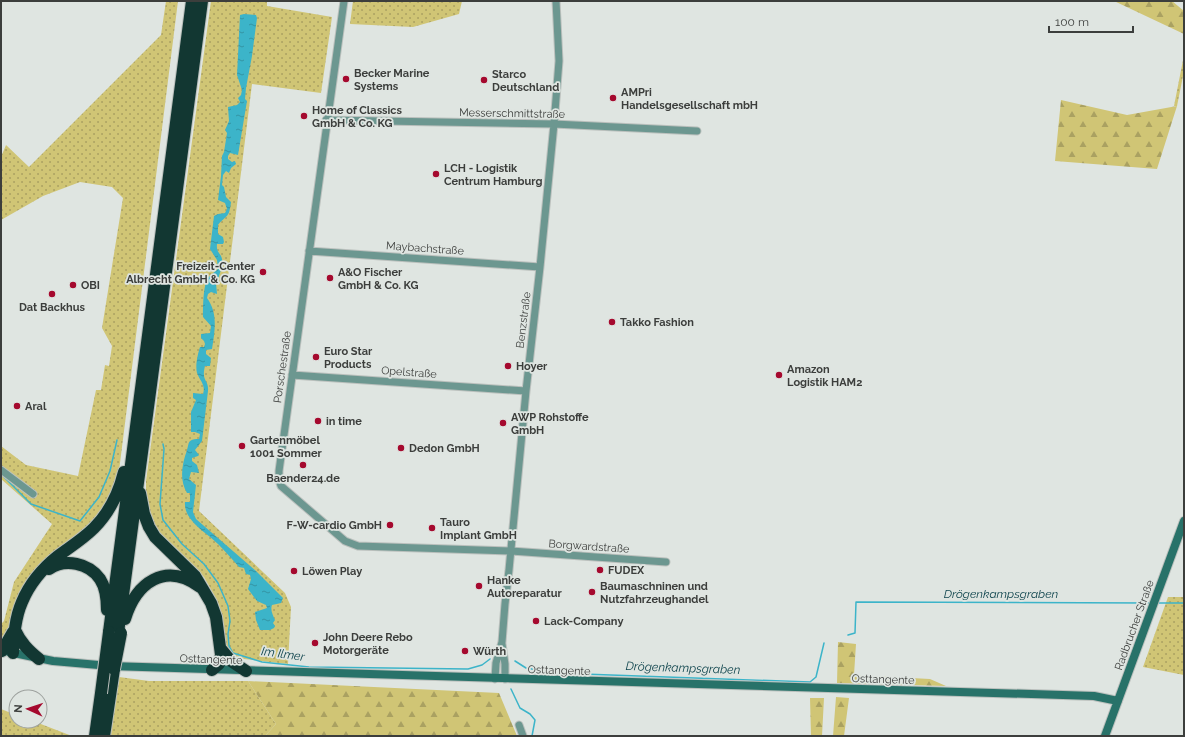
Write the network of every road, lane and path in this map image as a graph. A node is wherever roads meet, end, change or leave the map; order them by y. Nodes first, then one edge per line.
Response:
1 (192, 1) edge
2 (202, 1) edge
3 (344, 1) edge
4 (556, 1) edge
5 (326, 120) junction
6 (554, 124) junction
7 (697, 131) dead end
8 (309, 251) junction
9 (540, 268) junction
10 (292, 375) junction
11 (526, 392) junction
12 (138, 412) junction
13 (1, 470) edge
14 (139, 472) junction
15 (33, 494) dead end
16 (1184, 521) edge
17 (511, 551) junction
18 (666, 562) dead end
19 (36, 580) junction
20 (204, 590) junction
21 (15, 629) junction
22 (116, 633) junction
23 (218, 634) junction
24 (502, 642) junction
25 (221, 649) junction
26 (6, 651) edge
27 (39, 659) junction
28 (212, 670) junction
29 (246, 671) junction
30 (495, 679) junction
31 (505, 679) junction
32 (106, 693) junction
33 (1118, 701) junction
34 (519, 725) dead end
35 (95, 736) edge
36 (104, 736) edge
37 (524, 736) edge
38 (1105, 736) edge

1 - 12 highway
2 - 14 highway
3 - 5 street, Porschestraße
4 - 6 street, Benzstraße
5 - 6 street, Messerschmittstraße
5 - 8 street, Porschestraße
6 - 7 street, Messerschmittstraße
6 - 9 street, Benzstraße
8 - 9 street, Maybachstraße
8 - 10 street, Porschestraße
9 - 11 street, Benzstraße
10 - 11 street, Opelstraße
10 - 17 street, Porschestraße
11 - 17 street, Benzstraße
12 - 19 highway
12 - 22 highway
13 - 15 street
14 - 20 highway
14 - 22 highway
16 - 33 street, Radbrucher Straße
17 - 18 street, Borgwardstraße
17 - 24 street, Benzstraße
19 - 21 highway
19 - 22 highway
20 - 22 highway
20 - 23 highway
21 - 26 highway
21 - 27 highway
22 - 32 highway, bridge
22 - 32 highway, bridge
23 - 25 highway
23 - 28 highway
24 - 30 street, Benzstraße
24 - 31 street, Benzstraße
25 - 28 highway
25 - 29 highway
26 - 27 street, Osttangente
27 - 28 street, Osttangente
28 - 29 street, Osttangente
29 - 30 street, Osttangente
30 - 31 street, Osttangente
31 - 33 street, Osttangente
32 - 35 highway
32 - 36 highway
33 - 38 street, Radbrucher Straße
34 - 37 street

